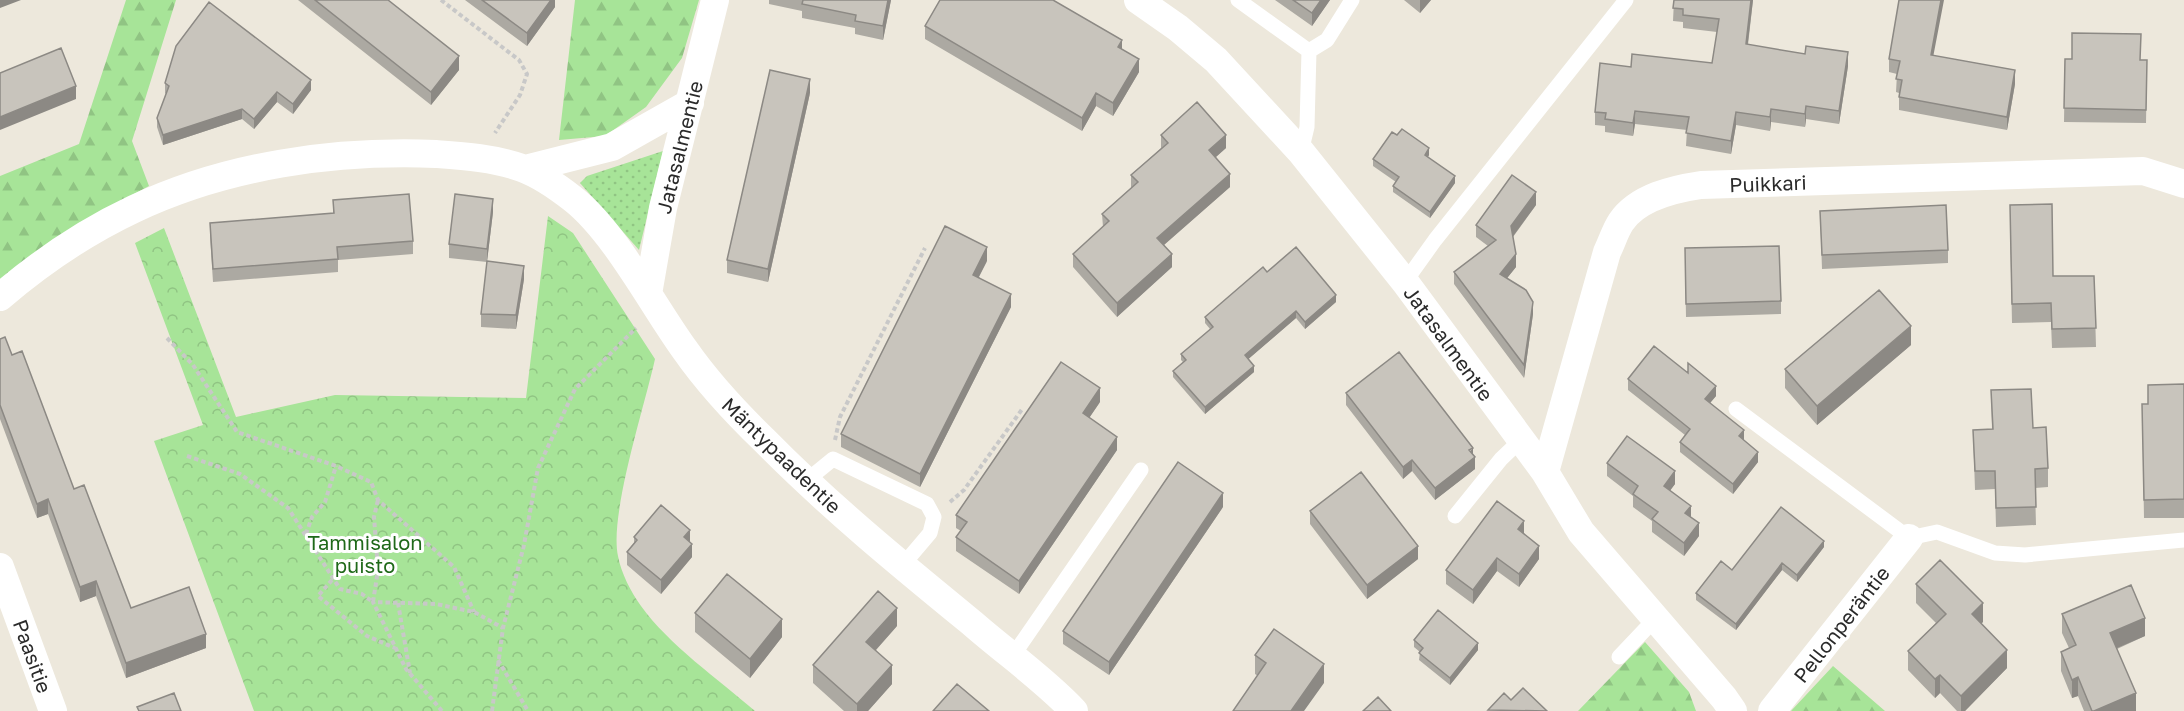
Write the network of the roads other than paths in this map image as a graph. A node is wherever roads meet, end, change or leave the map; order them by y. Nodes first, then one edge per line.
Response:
1 (715, 0) edge
2 (1138, 0) edge
3 (1238, 0) edge
4 (1352, 0) edge
5 (1626, 0) edge
6 (1309, 51) junction
7 (690, 103) junction
8 (1301, 152) junction
9 (525, 169) junction
10 (2184, 184) edge
11 (1405, 282) junction
12 (648, 294) junction
13 (0, 297) edge
14 (1736, 410) dead end
15 (1521, 440) junction
16 (1141, 470) dead end
17 (1545, 472) junction
18 (806, 481) junction
19 (1455, 516) dead end
20 (1909, 538) junction
21 (2184, 540) edge
22 (903, 566) junction
23 (0, 567) edge
24 (1655, 618) junction
25 (1012, 657) junction
26 (1619, 657) dead end
27 (53, 711) edge
28 (1074, 711) edge
29 (1732, 711) edge
30 (1772, 711) edge

1 - 7 street, Jatasalmentie
2 - 8 street, Jatasalmentie
3 - 6 lane
4 - 6 lane
5 - 11 lane
6 - 8 lane
7 - 9 street, Mäntypaadentie
7 - 12 street, Jatasalmentie
8 - 11 street, Jatasalmentie
9 - 12 street, Mäntypaadentie
9 - 13 street, Mäntypaadentie
10 - 17 street, Puikkari
11 - 15 street, Jatasalmentie
12 - 18 street, Mäntypaadentie
14 - 20 lane
15 - 17 street, Jatasalmentie
15 - 19 lane
16 - 25 lane
17 - 24 street, Jatasalmentie
18 - 22 street, Mäntypaadentie
18 - 22 lane
20 - 21 lane
20 - 30 street, Pellonperäntie
22 - 25 street, Mäntypaadentie
23 - 27 street, Paasitie
24 - 26 lane
24 - 29 street, Jatasalmentie
25 - 28 street, Mäntypaadentie

